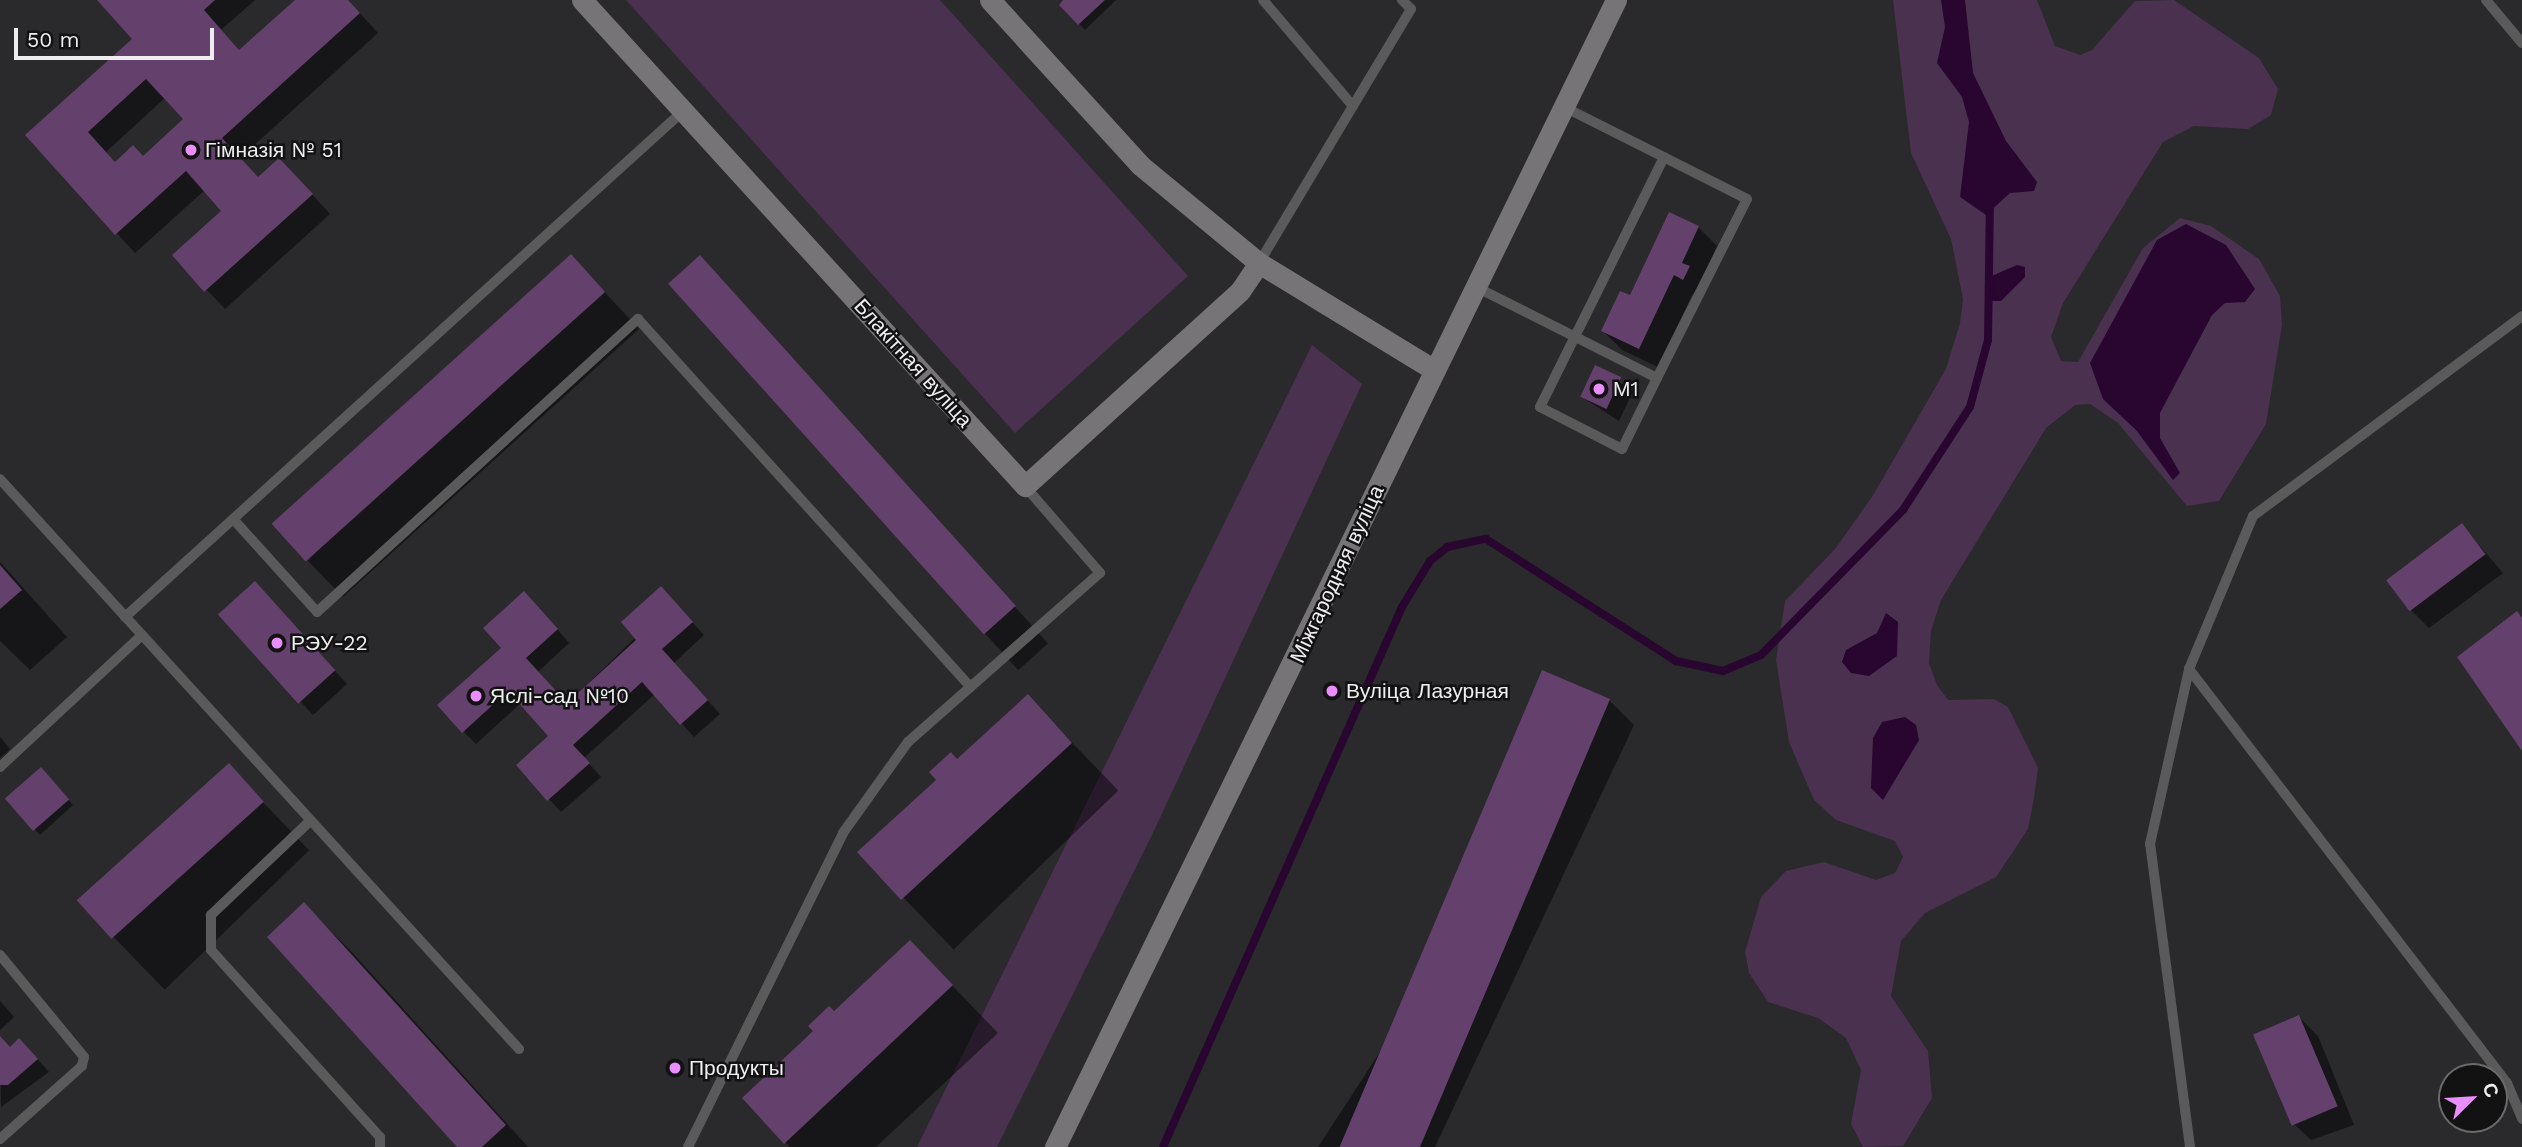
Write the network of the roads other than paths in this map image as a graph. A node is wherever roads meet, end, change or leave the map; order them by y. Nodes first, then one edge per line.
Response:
1 (582, 0) edge
2 (990, 0) edge
3 (1263, 0) edge
4 (1402, 0) edge
5 (1615, 0) edge
6 (2486, 0) edge
7 (2522, 43) edge
8 (1353, 106) junction
9 (1564, 107) junction
10 (683, 111) junction
11 (1664, 158) junction
12 (1259, 263) junction
13 (1478, 288) junction
14 (2522, 316) edge
15 (1575, 337) junction
16 (1434, 370) junction
17 (1657, 378) junction
18 (0, 479) edge
19 (1025, 486) junction
20 (233, 520) junction
21 (125, 617) junction
22 (142, 635) junction
23 (2189, 669) junction
24 (970, 687) junction
25 (0, 767) edge
26 (310, 821) junction
27 (0, 955) edge
28 (519, 1049) dead end
29 (2522, 1119) edge
30 (0, 1139) edge
31 (380, 1147) edge
32 (688, 1147) edge
33 (1055, 1147) edge
34 (2190, 1147) edge

1 - 10 street, Блакітная вуліца
2 - 12 street
3 - 8 lane
4 - 8 lane
5 - 9 street, Міжгародняя вуліца
6 - 7 lane
8 - 12 lane
9 - 11 lane
9 - 13 street, Міжгародняя вуліца
10 - 19 street, Блакітная вуліца
10 - 20 lane
11 - 15 lane
11 - 17 lane
12 - 16 street
12 - 19 street
13 - 15 lane
13 - 16 street, Міжгародняя вуліца
14 - 23 lane
15 - 17 lane
15 - 17 lane
16 - 33 street, Міжгародняя вуліца
18 - 21 lane
19 - 24 lane
20 - 21 lane
20 - 24 lane
21 - 22 lane
22 - 25 lane
22 - 26 lane
23 - 29 lane
23 - 34 lane
24 - 32 lane
26 - 28 lane
26 - 31 lane
27 - 30 lane

